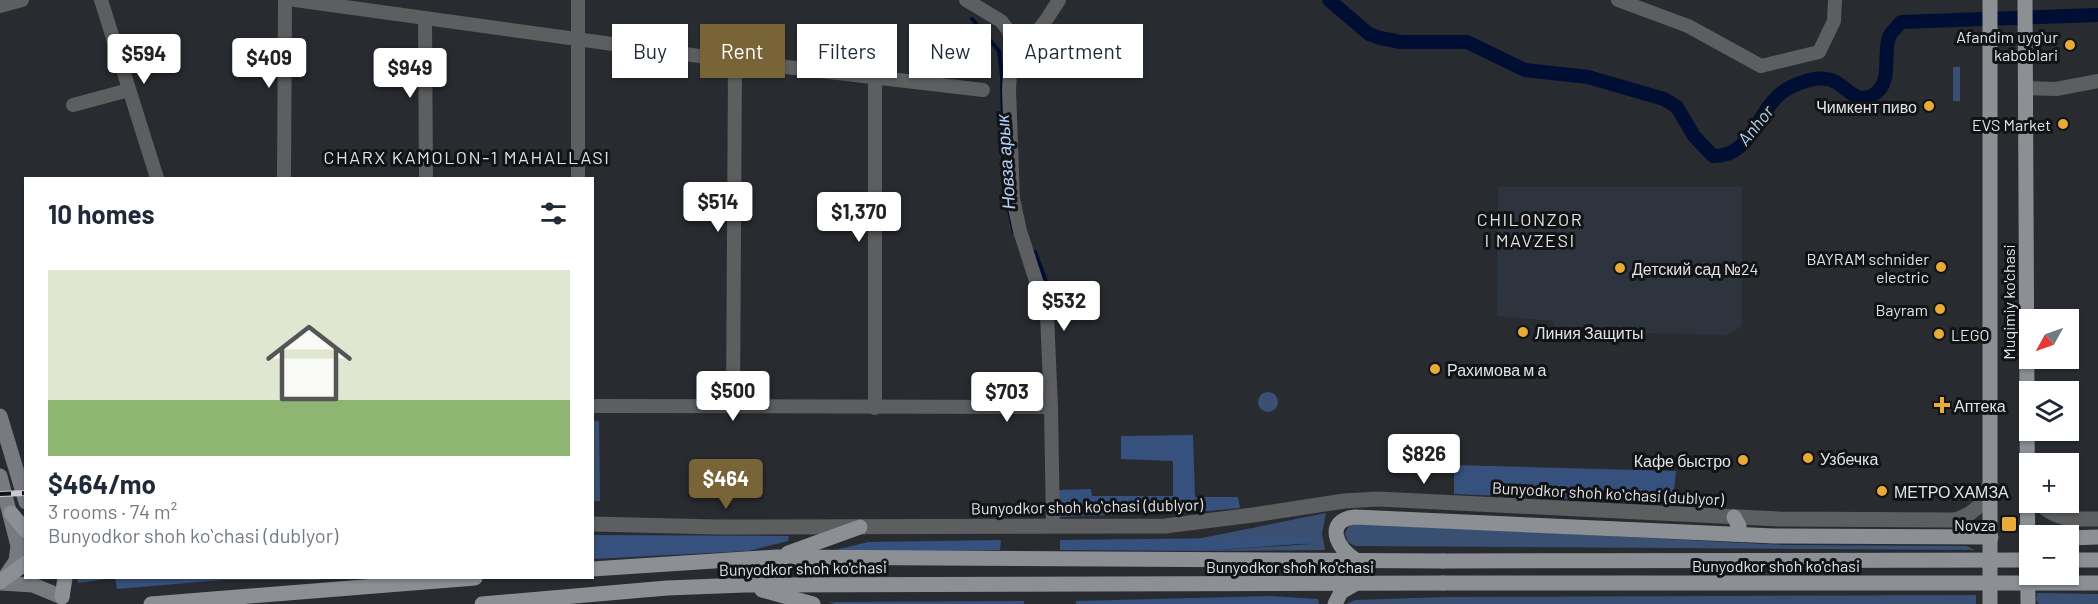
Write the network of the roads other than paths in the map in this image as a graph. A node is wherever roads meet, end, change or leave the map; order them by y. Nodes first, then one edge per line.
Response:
1 (22, 0) edge
2 (101, 0) edge
3 (285, 0) edge
4 (296, 0) edge
5 (578, 0) edge
6 (966, 0) edge
7 (1059, 0) edge
8 (1618, 0) edge
9 (1835, 0) edge
10 (1990, 2) edge
11 (2025, 2) edge
12 (0, 6) edge
13 (425, 18) junction
14 (1003, 24) edge
15 (1043, 24) edge
16 (577, 38) junction
17 (700, 56) edge
18 (735, 78) edge
19 (875, 78) edge
20 (883, 78) edge
21 (1010, 78) edge
22 (2098, 81) edge
23 (2025, 88) junction
24 (129, 90) junction
25 (983, 90) dead end
26 (73, 105) dead end
27 (157, 177) edge
28 (284, 177) edge
29 (426, 177) edge
30 (578, 177) edge
31 (594, 406) edge
32 (733, 406) junction
33 (1051, 407) junction
34 (875, 408) junction
35 (0, 416) edge
36 (2028, 453) edge
37 (0, 476) edge
38 (1991, 480) junction
39 (24, 495) edge
40 (11, 513) junction
41 (2052, 513) edge
42 (1734, 517) junction
43 (2098, 519) edge
44 (594, 524) edge
45 (1053, 526) junction
46 (860, 527) junction
47 (24, 529) edge
48 (1734, 534) junction
49 (1991, 537) junction
50 (2098, 537) edge
51 (2079, 538) edge
52 (777, 557) junction
53 (1356, 560) junction
54 (2019, 560) edge
55 (2079, 560) edge
56 (2098, 560) edge
57 (24, 564) edge
58 (594, 569) edge
59 (57, 579) edge
60 (65, 579) edge
61 (337, 579) edge
62 (463, 579) edge
63 (0, 582) edge
64 (2098, 583) edge
65 (1355, 584) junction
66 (745, 585) junction
67 (2028, 585) edge
68 (312, 592) junction
69 (63, 600) edge
70 (151, 604) edge
71 (482, 604) edge
72 (813, 604) edge
73 (1335, 604) edge
74 (1990, 604) edge
75 (2028, 604) edge

1 - 12 street
2 - 24 street
3 - 28 street
4 - 13 street
5 - 16 street
6 - 14 street
7 - 15 street
8 - 9 street
10 - 38 main road, Muqimiy ko'chasi
11 - 23 main road, Muqimiy ko'chasi
13 - 16 street
13 - 29 street
16 - 17 street
16 - 30 street
18 - 32 street
19 - 34 street
20 - 25 street
21 - 33 street
22 - 23 street
23 - 36 main road, Muqimiy ko'chasi
24 - 26 street
24 - 27 street
31 - 32 street
32 - 34 street
33 - 34 street
33 - 45 street
35 - 39 main road
37 - 40 main road
38 - 42 street, Bunyodkor shoh koʻchasi (dublyor)
38 - 49 main road, Muqimiy ko'chasi
40 - 47 main road
40 - 63 main road
41 - 43 street
42 - 45 street, Bunyodkor shoh koʻchasi (dublyor)
42 - 48 main road
44 - 46 street, Bunyodkor shoh koʻchasi (dublyor)
45 - 46 street, Bunyodkor shoh koʻchasi (dublyor)
46 - 52 main road
48 - 49 main road
48 - 53 main road
49 - 74 main road, Muqimiy ko'chasi
50 - 51 main road
52 - 53 main road, Bunyodkor shoh ko'chasi
52 - 58 main road, Bunyodkor shoh ko'chasi
53 - 54 main road, Bunyodkor shoh ko'chasi, bridge
55 - 56 main road
57 - 63 main road
59 - 69 main road
60 - 69 main road
61 - 68 main road
62 - 68 main road
63 - 69 main road
64 - 65 main road, Bunyodkor shoh ko'chasi, bridge
65 - 66 main road, Bunyodkor shoh ko'chasi
65 - 73 main road
66 - 71 main road, Bunyodkor shoh ko'chasi
66 - 72 main road
67 - 75 main road, Muqimiy ko'chasi
68 - 70 main road

